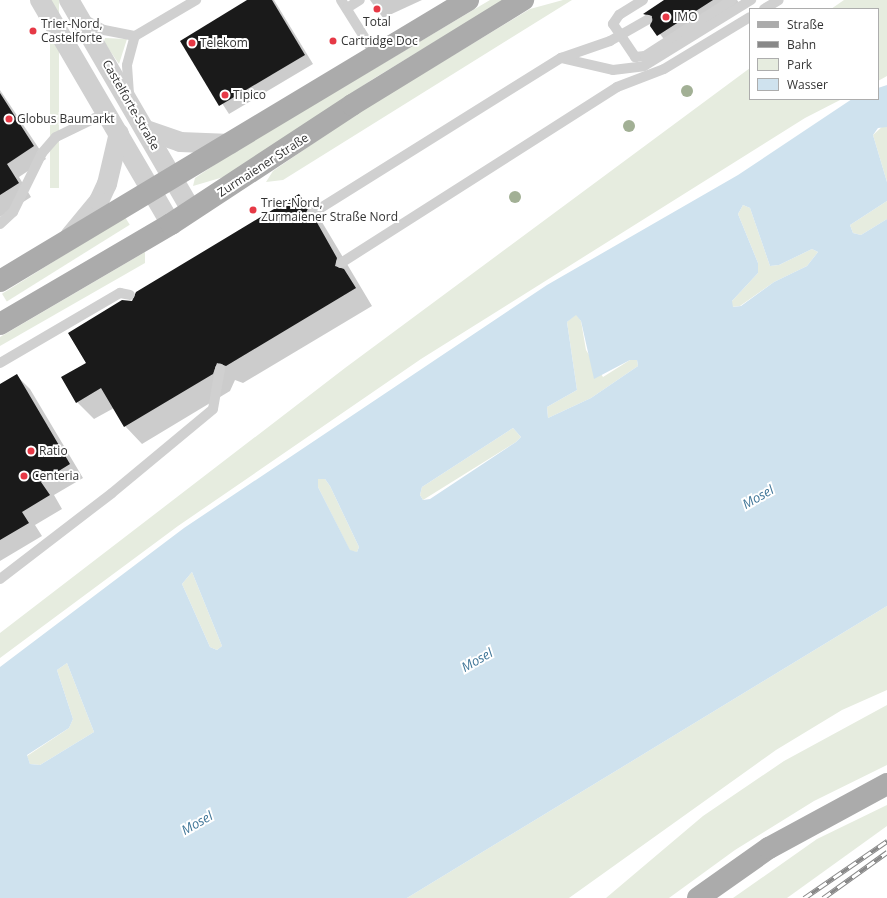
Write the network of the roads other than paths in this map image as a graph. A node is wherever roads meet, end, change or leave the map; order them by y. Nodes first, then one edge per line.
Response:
1 (40, 0) edge
2 (69, 0) edge
3 (196, 0) edge
4 (360, 0) edge
5 (468, 0) edge
6 (523, 0) edge
7 (643, 0) edge
8 (732, 0) edge
9 (751, 0) edge
10 (779, 0) edge
11 (344, 4) edge
12 (766, 8) edge
13 (79, 17) junction
14 (749, 18) edge
15 (646, 20) dead end
16 (135, 36) junction
17 (619, 37) junction
18 (376, 56) junction
19 (561, 58) junction
20 (129, 101) junction
21 (114, 126) junction
22 (146, 130) junction
23 (231, 144) junction
24 (173, 180) junction
25 (153, 192) junction
26 (192, 211) junction
27 (311, 214) dead end
28 (0, 224) edge
29 (171, 224) junction
30 (63, 245) junction
31 (341, 263) dead end
32 (0, 281) edge
33 (130, 295) dead end
34 (0, 324) edge
35 (0, 363) edge
36 (220, 369) dead end
37 (0, 579) edge
38 (887, 784) edge
39 (698, 898) edge

1 - 21 street, Castelforte-Straße
2 - 13 street, Castelforte-Straße
3 - 16 lane
4 - 11 lane
5 - 18 main road
6 - 26 main road, Zurmaiener Straße
7 - 17 lane
8 - 17 lane
9 - 19 lane
10 - 12 lane
11 - 18 lane
13 - 16 lane
13 - 20 street, Castelforte-Straße
14 - 31 lane
15 - 17 lane
16 - 20 lane
17 - 19 lane
18 - 23 main road
19 - 27 lane
20 - 22 street, Castelforte-Straße
21 - 25 street, Castelforte-Straße
21 - 28 lane
21 - 30 street, Castelforte-Straße
22 - 23 street
22 - 24 street, Castelforte-Straße
23 - 24 main road
24 - 25 main road
24 - 26 street, Castelforte-Straße
25 - 29 street, Castelforte-Straße
25 - 30 main road
26 - 29 main road, Zurmaiener Straße
29 - 34 main road, Zurmaiener Straße
30 - 32 main road
33 - 35 lane
36 - 37 lane
38 - 39 main road

